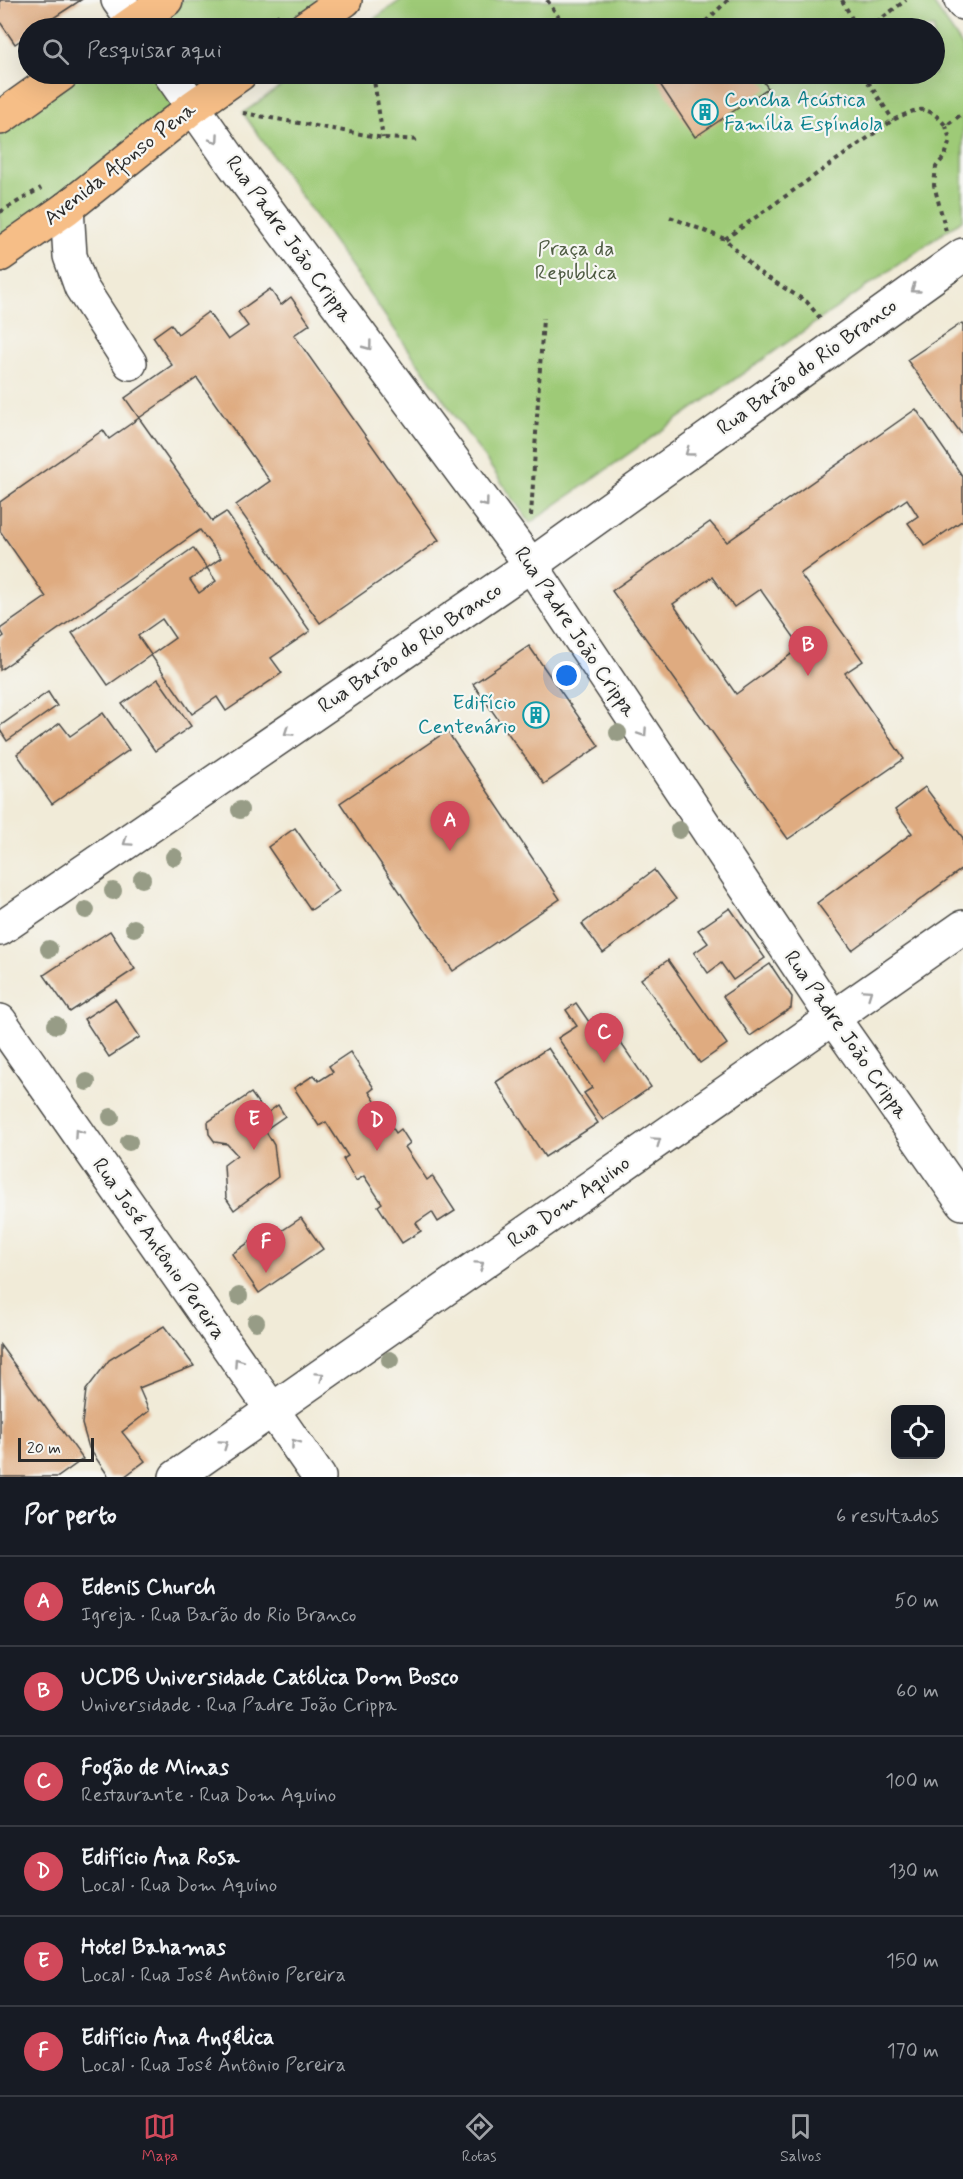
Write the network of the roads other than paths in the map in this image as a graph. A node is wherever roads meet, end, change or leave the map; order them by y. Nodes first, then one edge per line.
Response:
1 (166, 0) edge
2 (345, 0) edge
3 (133, 18) edge
4 (319, 18) edge
5 (48, 84) edge
6 (177, 84) edge
7 (225, 84) edge
8 (193, 106) junction
9 (0, 118) edge
10 (67, 208) junction
11 (954, 243) edge
12 (0, 255) edge
13 (130, 363) dead end
14 (531, 565) junction
15 (963, 927) edge
16 (0, 929) edge
17 (833, 1018) junction
18 (0, 1021) edge
19 (963, 1203) edge
20 (272, 1410) junction
21 (176, 1477) edge
22 (319, 1477) edge

1 - 3 main road
2 - 4 main road
5 - 9 main road
6 - 8 street, Rua Padre João Crippa
7 - 8 main road, Avenida Afonso Pena
8 - 10 main road, Avenida Afonso Pena
8 -> 14 street, Rua Padre João Crippa
10 - 12 main road, Avenida Afonso Pena
10 - 13 street
11 -> 14 street, Rua Barão do Rio Branco
14 -> 16 street, Rua Barão do Rio Branco
14 -> 17 street, Rua Padre João Crippa
17 -> 15 street, Rua Dom Aquino
17 - 19 street, Rua Padre João Crippa
20 -> 17 street, Rua Dom Aquino
20 -> 18 street, Rua José Antônio Pereira
21 -> 20 street, Rua Dom Aquino
22 -> 20 street, Rua José Antônio Pereira

